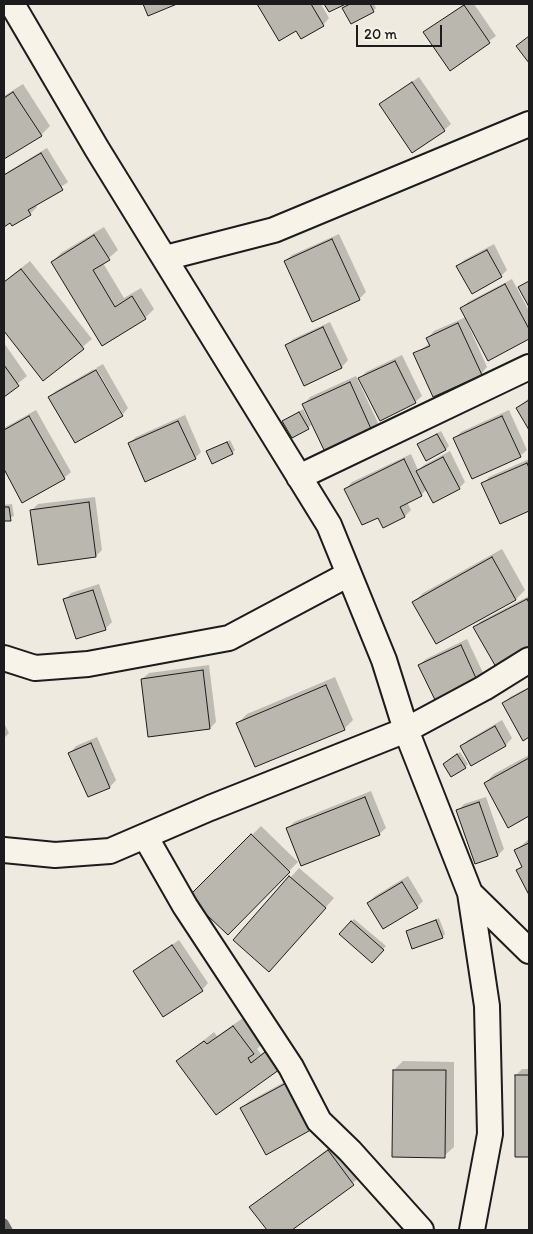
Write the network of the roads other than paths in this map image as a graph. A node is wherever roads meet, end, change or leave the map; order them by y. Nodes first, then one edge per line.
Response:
1 (12, 4) edge
2 (529, 124) edge
3 (165, 258) junction
4 (529, 367) edge
5 (299, 477) junction
6 (349, 574) junction
7 (4, 658) edge
8 (529, 660) edge
9 (406, 730) junction
10 (144, 836) junction
11 (4, 850) edge
12 (470, 894) junction
13 (529, 951) edge
14 (421, 1230) edge
15 (472, 1230) edge

1 - 3 street
2 - 3 street
3 - 5 street
4 - 5 street
5 - 6 street
6 - 7 street
6 - 9 street
8 - 9 street
9 - 10 street
9 - 12 street
10 - 11 street
10 - 14 street
12 - 13 street
12 - 15 street

